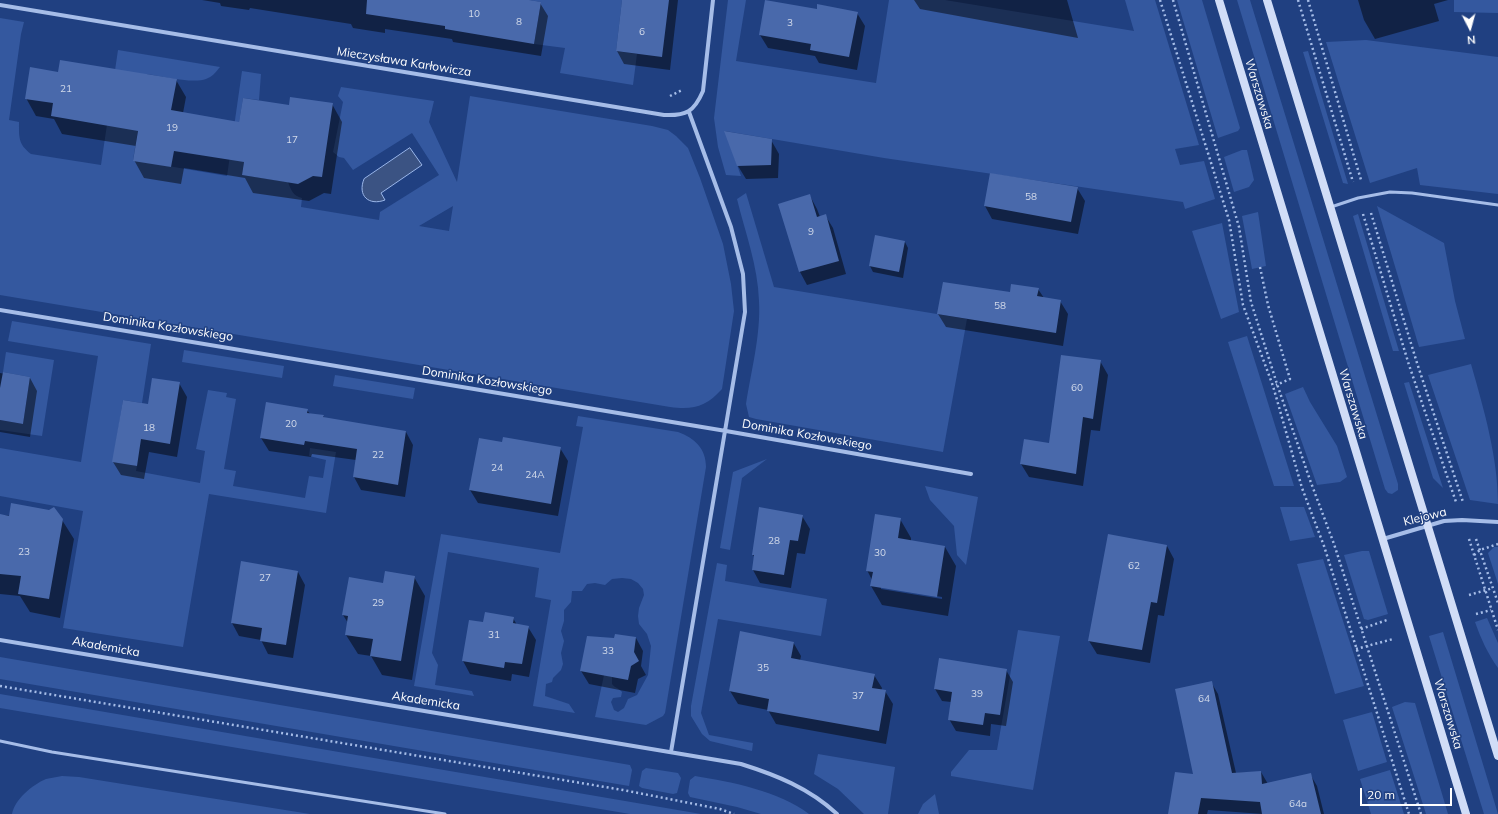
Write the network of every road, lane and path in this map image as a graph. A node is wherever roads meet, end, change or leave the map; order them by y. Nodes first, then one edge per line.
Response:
1 (713, 0) edge
2 (1160, 0) edge
3 (1173, 0) edge
4 (1219, 0) edge
5 (1267, 0) edge
6 (1298, 0) edge
7 (1308, 0) edge
8 (0, 5) edge
9 (684, 89) dead end
10 (663, 95) dead end
11 (689, 112) junction
12 (1366, 196) junction
13 (1358, 198) junction
14 (1498, 206) edge
15 (1331, 207) junction
16 (1260, 267) dead end
17 (0, 310) edge
18 (1277, 384) junction
19 (1273, 386) junction
20 (726, 431) junction
21 (971, 474) dead end
22 (1462, 520) junction
23 (1470, 520) junction
24 (1498, 522) edge
25 (1428, 525) junction
26 (1382, 539) junction
27 (1498, 544) edge
28 (1480, 550) junction
29 (1474, 555) junction
30 (1493, 588) junction
31 (1485, 590) junction
32 (1451, 601) junction
33 (1498, 603) edge
34 (1406, 614) junction
35 (1361, 628) junction
36 (1498, 630) edge
37 (0, 640) edge
38 (0, 686) edge
39 (0, 741) edge
40 (671, 752) junction
41 (1498, 756) edge
42 (445, 814) edge
43 (734, 814) edge
44 (837, 814) edge
45 (1409, 814) edge
46 (1420, 814) edge
47 (1466, 814) edge

1 - 11 street
2 - 19 path
3 - 18 path
4 - 26 main road, Warszawska
5 - 15 main road
6 - 13 path
7 - 12 path
8 - 11 street, Mieczysława Karłowicza
9 - 10 path
11 - 20 street
12 - 13 lane
12 - 14 lane
12 - 23 path
13 - 15 lane
13 - 22 path
15 - 25 main road
16 - 18 path
17 - 20 street, Dominika Kozłowskiego
18 - 19 path
18 - 35 path
19 - 45 path
20 - 21 street, Dominika Kozłowskiego
20 - 40 street
22 - 23 street, Klejowa
22 - 25 street, Klejowa
22 - 29 path
23 - 24 street, Klejowa
23 - 28 path
25 - 26 street, Klejowa
25 - 32 main road
26 - 34 main road, Warszawska
27 - 28 path
28 - 29 path
28 - 30 path
29 - 31 path
30 - 31 path
30 - 33 path
31 - 32 path
31 - 36 path
32 - 41 main road
34 - 35 path
34 - 47 main road, Warszawska
35 - 46 path
37 - 40 street, Akademicka
38 - 43 path
39 - 42 lane
40 - 44 street, Akademicka

